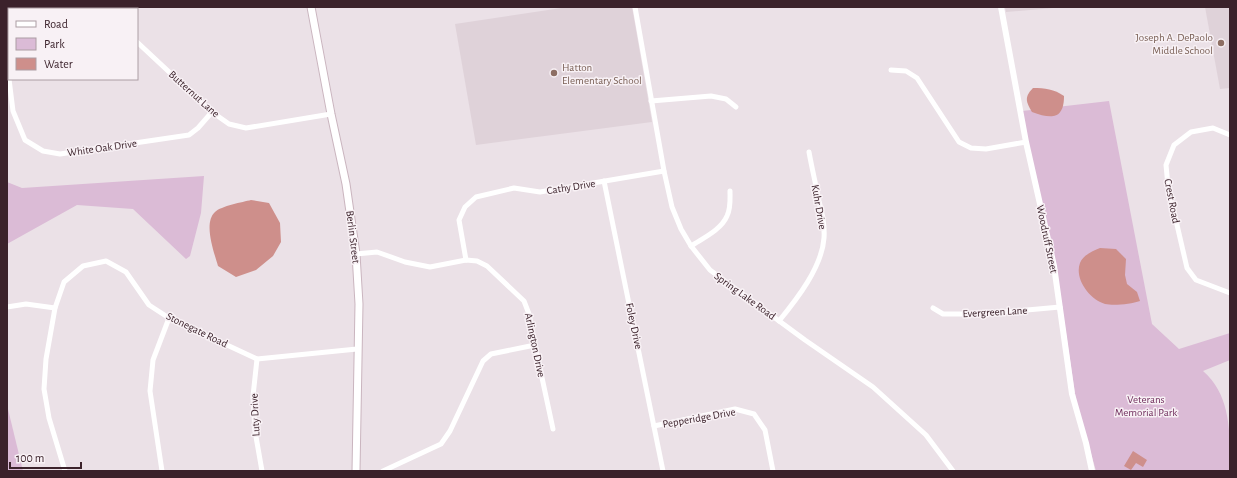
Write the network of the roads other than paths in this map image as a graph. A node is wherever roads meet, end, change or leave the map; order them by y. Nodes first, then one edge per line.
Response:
1 (312, 7) edge
2 (635, 7) edge
3 (1002, 7) edge
4 (138, 43) edge
5 (891, 70) dead end
6 (9, 80) edge
7 (651, 101) junction
8 (736, 107) dead end
9 (212, 112) junction
10 (331, 114) junction
11 (1230, 135) edge
12 (1026, 142) junction
13 (809, 152) dead end
14 (664, 171) junction
15 (604, 181) junction
16 (730, 190) dead end
17 (691, 246) junction
18 (356, 254) junction
19 (466, 260) junction
20 (1230, 292) edge
21 (7, 307) edge
22 (1060, 307) junction
23 (54, 308) junction
24 (933, 308) dead end
25 (169, 318) junction
26 (779, 321) junction
27 (535, 345) junction
28 (357, 349) junction
29 (257, 359) junction
30 (654, 426) junction
31 (553, 429) dead end
32 (65, 471) edge
33 (162, 471) edge
34 (262, 471) edge
35 (356, 471) edge
36 (383, 471) edge
37 (663, 471) edge
38 (773, 471) edge
39 (953, 471) edge
40 (1092, 471) edge

1 - 10 main road, Berlin Street
2 - 7 street, Spring Lake Road
3 - 12 street, Woodruff Street
4 - 9 street, Butternut Lane
5 - 12 street
6 - 9 street, White Oak Drive
7 - 8 street
7 - 14 street, Spring Lake Road
9 - 10 street, Butternut Lane
10 - 18 main road, Berlin Street
11 - 20 street, Crest Road
12 - 22 street, Woodruff Street
13 - 26 street, Kuhr Drive
14 - 15 street, Cathy Drive
14 - 17 street, Spring Lake Road
15 - 19 street, Cathy Drive
15 - 30 street, Foley Drive
16 - 17 street
17 - 26 street, Spring Lake Road
18 - 19 street, Arlington Drive
18 - 28 main road, Berlin Street
19 - 27 street, Arlington Drive
21 - 23 street
22 - 24 street, Evergreen Lane
22 - 40 street, Woodruff Street
23 - 25 street, Stonegate Road
23 - 32 street, Stonegate Road
25 - 29 street, Stonegate Road
25 - 33 street
26 - 39 street, Spring Lake Road
27 - 31 street, Arlington Drive
27 - 36 street
28 - 29 street
28 - 35 main road, Berlin Street
29 - 34 street, Luty Drive
30 - 37 street, Foley Drive
30 - 38 street, Pepperidge Drive

